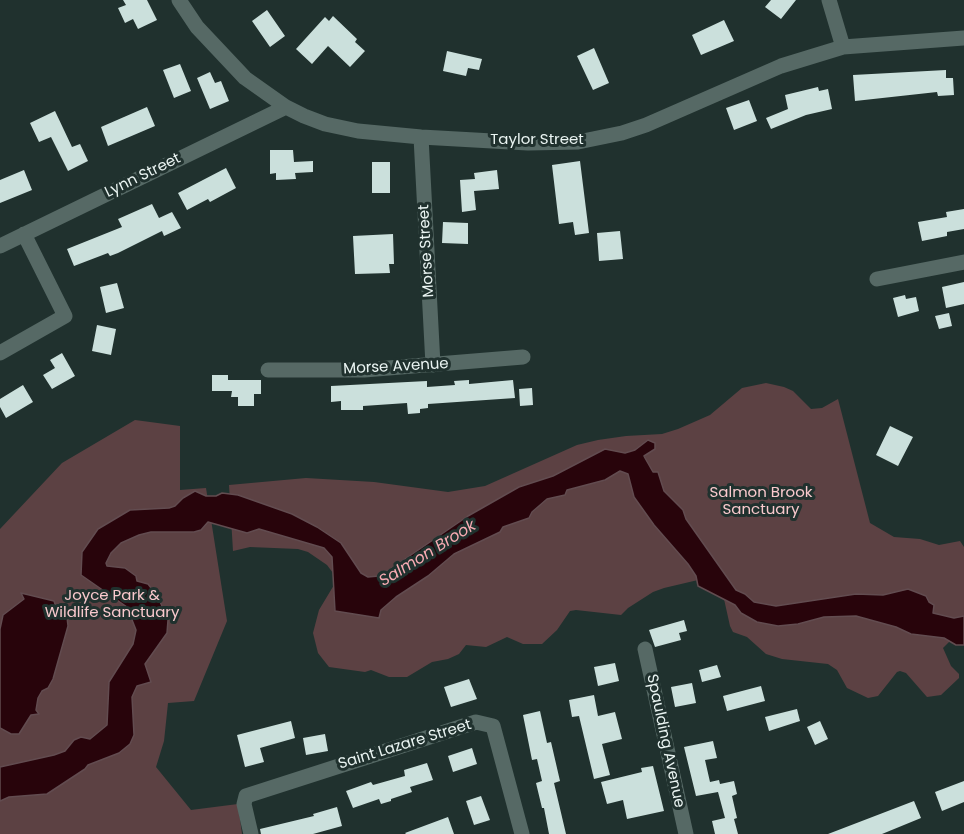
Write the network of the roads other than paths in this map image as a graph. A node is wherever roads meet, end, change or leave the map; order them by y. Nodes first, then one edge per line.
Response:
1 (179, 0) edge
2 (828, 0) edge
3 (964, 38) edge
4 (843, 47) junction
5 (286, 107) junction
6 (421, 137) junction
7 (24, 234) junction
8 (0, 246) edge
9 (964, 262) edge
10 (877, 279) dead end
11 (0, 353) edge
12 (523, 357) dead end
13 (434, 365) junction
14 (268, 370) dead end
15 (645, 649) dead end
16 (251, 834) edge
17 (522, 834) edge
18 (686, 834) edge

1 - 5 street, Taylor Street
2 - 4 street
3 - 4 street, Taylor Street
4 - 6 street, Taylor Street
5 - 6 street, Taylor Street
5 - 7 street, Lynn Street
6 - 13 street, Morse Street
7 - 8 street, Lynn Street
7 - 11 street
9 - 10 street
12 - 13 street, Morse Avenue
13 - 14 street, Morse Avenue
15 - 18 street, Spaulding Avenue
16 - 17 street, Saint Lazare Street

